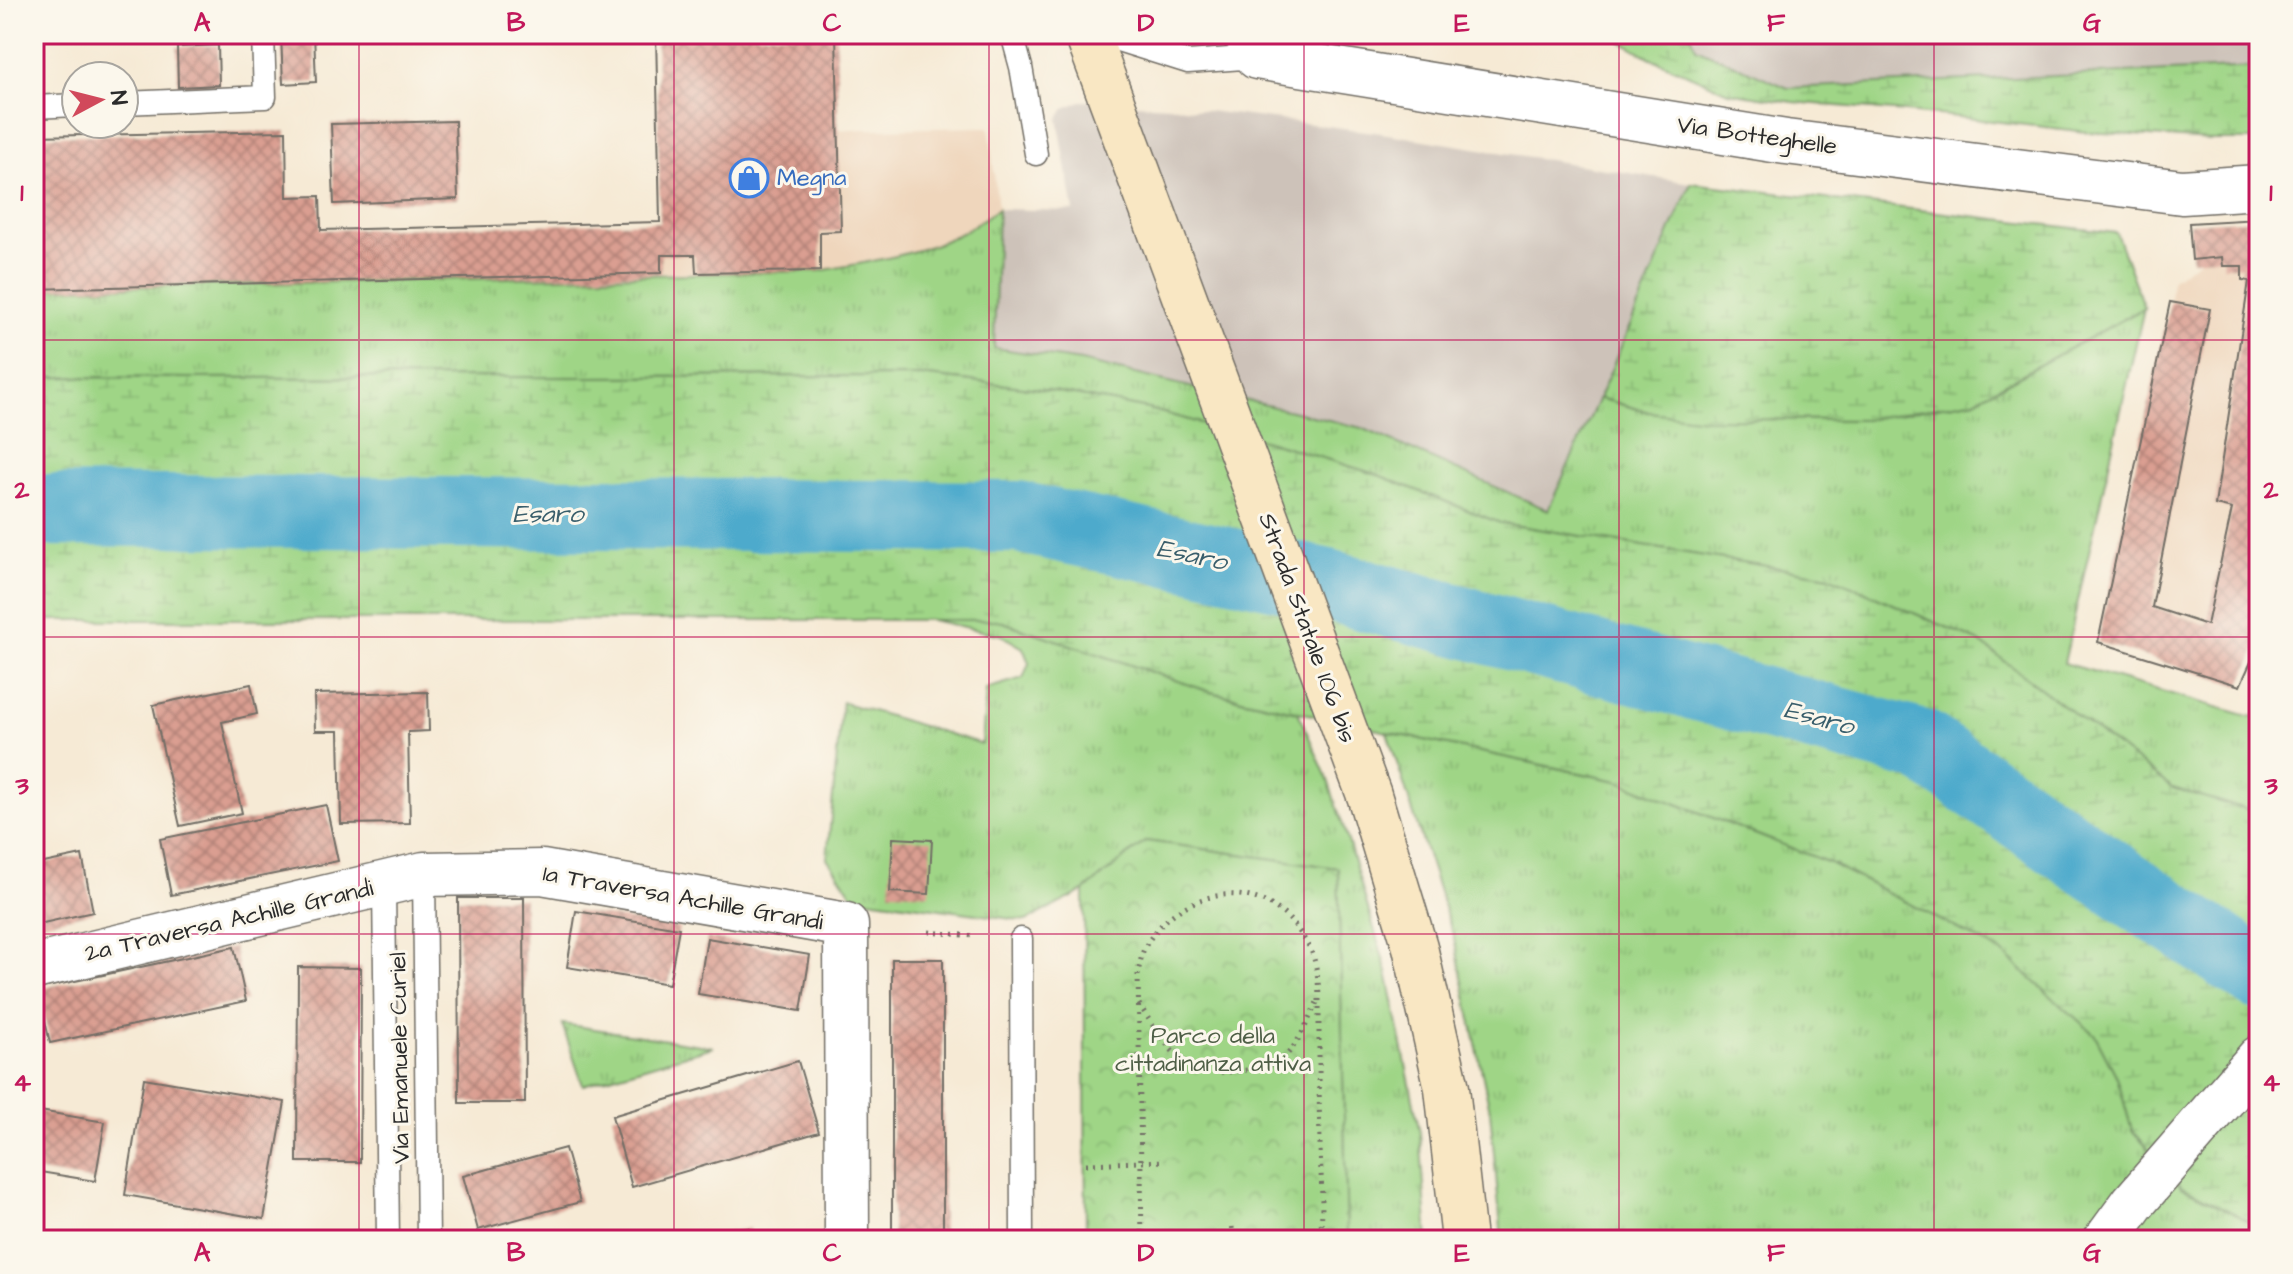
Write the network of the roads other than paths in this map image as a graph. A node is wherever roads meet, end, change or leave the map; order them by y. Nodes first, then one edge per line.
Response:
1 (263, 34) edge
2 (1012, 34) edge
3 (1087, 34) edge
4 (1099, 34) edge
5 (1243, 46) edge
6 (140, 102) edge
7 (60, 106) edge
8 (34, 107) edge
9 (1036, 154) dead end
10 (2259, 187) edge
11 (404, 880) junction
12 (1021, 939) dead end
13 (34, 967) edge
14 (2259, 1058) edge
15 (388, 1240) edge
16 (428, 1240) edge
17 (847, 1240) edge
18 (1022, 1240) edge
19 (1464, 1240) edge
20 (2106, 1240) edge

1 - 6 lane
2 - 9 lane
3 - 19 main road, Strada Statale 106 bis
4 - 5 lane
5 - 10 street, Via Botteghelle
7 - 8 lane
11 - 13 street, 2a Traversa Achille Grandi
11 - 15 lane, Via Emanuele Curiel
11 - 16 lane, Via Emanuele Curiel
11 - 17 street, 1a Traversa Achille Grandi
12 - 18 lane
14 - 20 street

